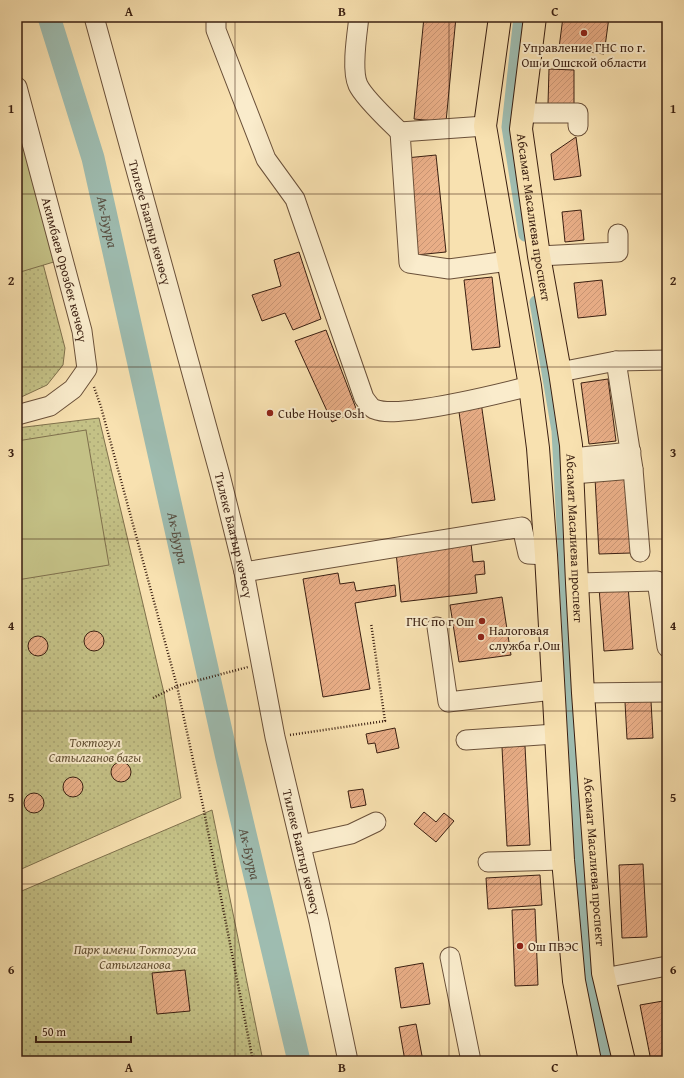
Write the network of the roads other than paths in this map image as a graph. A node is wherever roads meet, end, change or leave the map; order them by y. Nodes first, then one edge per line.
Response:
1 (94, 17) edge
2 (216, 17) edge
3 (359, 17) edge
4 (500, 17) edge
5 (535, 17) edge
6 (17, 87) edge
7 (522, 113) junction
8 (485, 126) junction
9 (578, 126) dead end
10 (400, 132) junction
11 (618, 234) dead end
12 (539, 256) junction
13 (508, 261) junction
14 (667, 360) edge
15 (616, 361) junction
16 (560, 372) junction
17 (530, 386) junction
18 (17, 415) edge
19 (632, 460) junction
20 (572, 466) junction
21 (640, 552) dead end
22 (546, 555) junction
23 (244, 572) junction
24 (577, 583) junction
25 (437, 627) dead end
26 (667, 647) edge
27 (553, 690) junction
28 (667, 692) edge
29 (583, 693) junction
30 (555, 734) junction
31 (466, 740) dead end
32 (376, 822) dead end
33 (301, 845) junction
34 (562, 860) junction
35 (488, 862) dead end
36 (450, 957) dead end
37 (667, 966) edge
38 (604, 978) junction
39 (348, 1061) edge
40 (471, 1061) edge
41 (590, 1061) edge
42 (624, 1061) edge

1 - 23 street, Тилеке Баатыр көчөсү
2 - 17 street
3 - 10 street
4 - 8 main road
5 - 7 main road, Абсамат Масалиева проспект
6 - 18 street, Акимбаев Орозбек көчөсү
7 - 9 street
7 - 12 main road, Абсамат Масалиева проспект
8 - 10 street
8 - 13 main road
10 - 13 street
11 - 12 street
12 - 16 main road, Абсамат Масалиева проспект
13 - 17 main road
14 - 15 street
15 - 16 street
15 - 19 street
16 - 20 main road, Абсамат Масалиева проспект
17 - 22 main road
19 - 20 street
19 - 21 street
20 - 24 main road, Абсамат Масалиева проспект
22 - 23 street
22 - 27 main road
23 - 33 street, Тилеке Баатыр көчөсү
24 - 26 street
24 - 29 main road, Абсамат Масалиева проспект
25 - 27 street
27 - 30 main road
28 - 29 street
29 - 38 main road, Абсамат Масалиева проспект
30 - 31 street
30 - 34 main road
32 - 33 street
33 - 39 street, Тилеке Баатыр көчөсү
34 - 35 street
34 - 41 main road
36 - 40 street
37 - 38 street
38 - 42 main road, Абсамат Масалиева проспект

